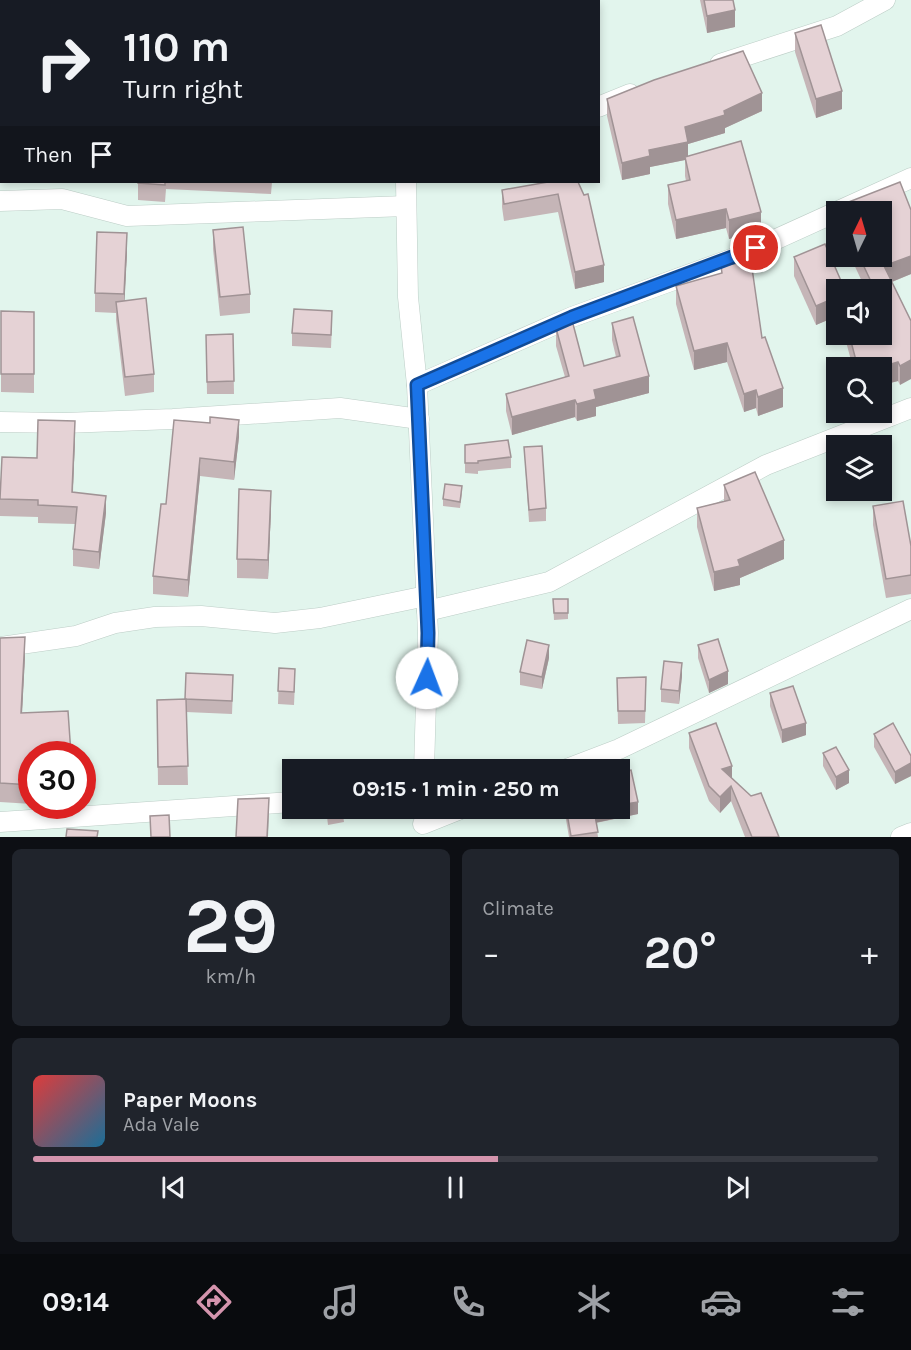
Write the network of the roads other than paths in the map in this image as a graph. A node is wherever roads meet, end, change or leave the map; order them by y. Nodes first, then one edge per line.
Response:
1 (885, 0) edge
2 (705, 69) edge
3 (650, 86) edge
4 (600, 106) edge
5 (911, 178) edge
6 (408, 183) edge
7 (0, 201) edge
8 (406, 206) junction
9 (417, 385) junction
10 (911, 408) edge
11 (419, 420) junction
12 (0, 422) edge
13 (427, 604) junction
14 (911, 609) edge
15 (0, 647) edge
16 (424, 759) edge
17 (593, 759) edge
18 (282, 803) edge
19 (0, 822) edge
20 (911, 833) edge
21 (902, 837) edge

1 - 2 street
3 - 4 street
5 - 9 street
6 - 8 street
7 - 8 street
8 - 9 street
9 - 11 street
10 - 13 street
11 - 12 street
11 - 13 street
13 - 15 street
13 - 16 street
14 - 17 street
18 - 19 street
20 - 21 street

